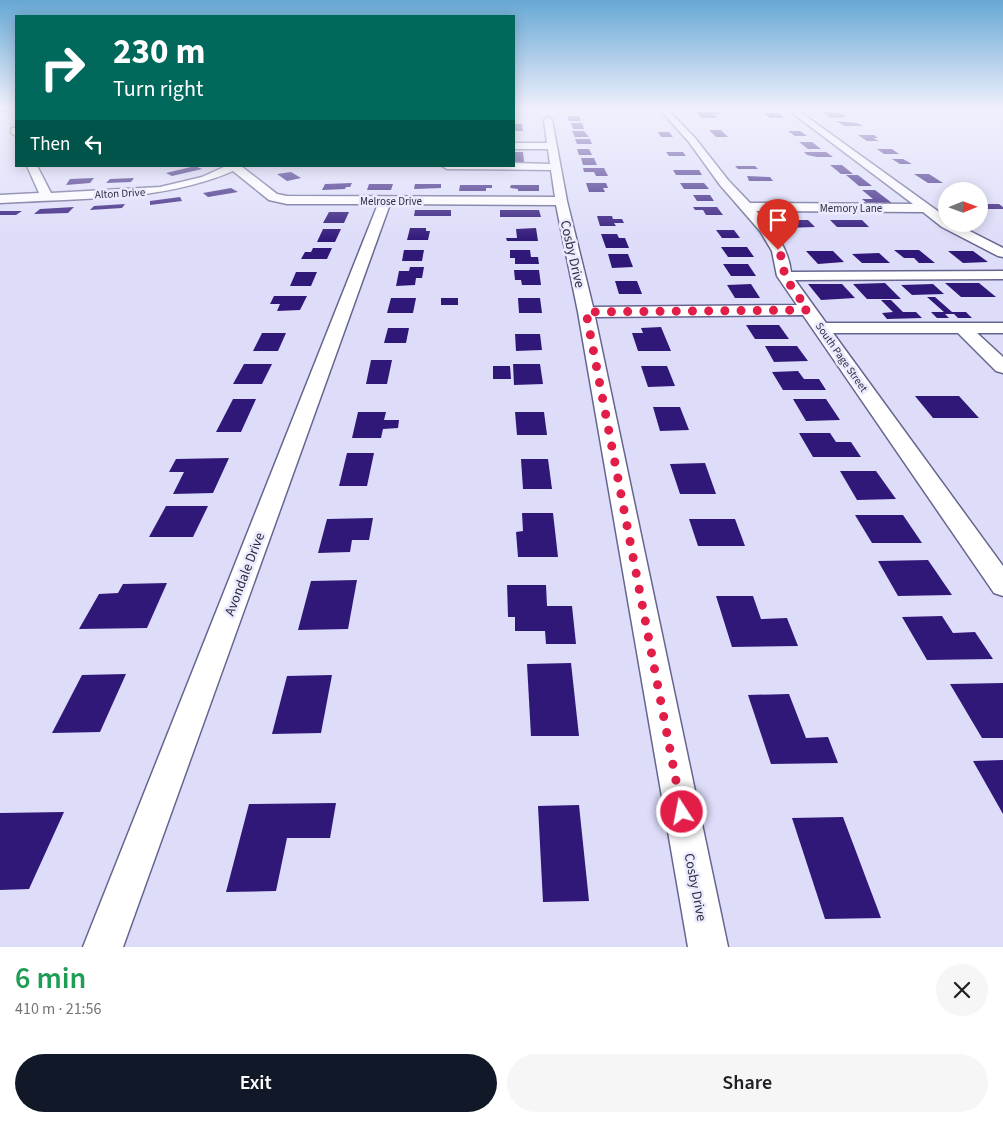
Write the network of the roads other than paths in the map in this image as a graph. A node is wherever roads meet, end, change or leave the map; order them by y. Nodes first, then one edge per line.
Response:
1 (553, 153) edge
2 (702, 153) edge
3 (850, 153) edge
4 (32, 167) edge
5 (235, 167) edge
6 (515, 167) edge
7 (556, 167) junction
8 (47, 197) junction
9 (0, 199) edge
10 (561, 201) junction
11 (385, 202) junction
12 (747, 207) junction
13 (924, 208) junction
14 (938, 218) edge
15 (962, 232) edge
16 (1003, 253) edge
17 (1003, 275) edge
18 (784, 276) junction
19 (808, 310) junction
20 (586, 312) junction
21 (821, 328) junction
22 (962, 328) junction
23 (1003, 328) edge
24 (1003, 367) edge
25 (1003, 586) edge
26 (103, 947) edge
27 (708, 947) edge

1 - 7 street, Cosby Drive
2 - 12 street, South Page Street
3 - 13 street
4 - 8 street
5 - 8 street, Alton Drive
5 - 11 street, Melrose Drive
6 - 7 street
7 - 10 street, Cosby Drive
8 - 9 street, Alton Drive
10 - 11 street, Melrose Drive
10 - 20 street, Cosby Drive
11 - 26 street, Avondale Drive
12 - 13 street, Memory Lane
12 - 18 street, South Page Street
13 - 14 street
15 - 16 street
17 - 18 street
18 - 19 street, South Page Street
19 - 20 street
19 - 21 street, South Page Street
20 - 27 street, Cosby Drive
21 - 22 street
21 - 25 street, South Page Street
22 - 23 street
22 - 24 street

